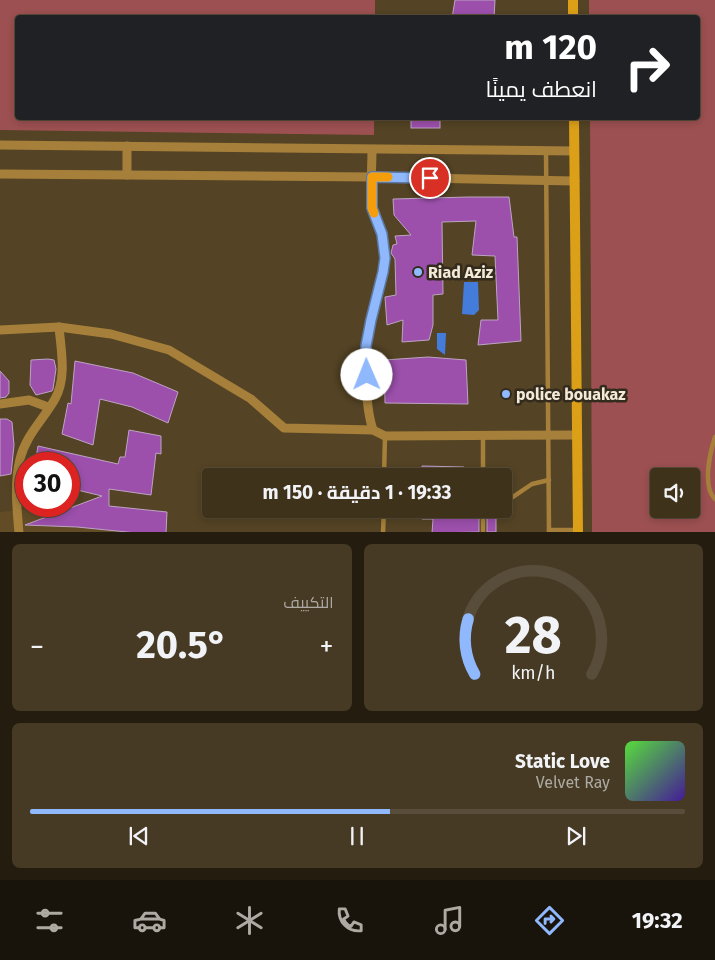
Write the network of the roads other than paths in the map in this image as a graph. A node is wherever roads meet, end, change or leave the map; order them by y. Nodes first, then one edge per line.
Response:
1 (573, 0) edge
2 (573, 15) edge
3 (574, 120) edge
4 (0, 145) edge
5 (127, 146) junction
6 (372, 150) junction
7 (574, 151) junction
8 (546, 152) junction
9 (0, 174) edge
10 (127, 175) junction
11 (372, 177) junction
12 (546, 181) junction
13 (575, 181) junction
14 (59, 327) junction
15 (0, 330) edge
16 (0, 404) edge
17 (48, 408) junction
18 (373, 430) junction
19 (548, 435) junction
20 (577, 435) junction
21 (385, 436) junction
22 (483, 436) junction
23 (715, 437) edge
24 (384, 468) edge
25 (483, 468) edge
26 (548, 480) junction
27 (512, 498) edge
28 (715, 499) edge
29 (384, 518) edge
30 (483, 518) edge
31 (549, 531) edge
32 (578, 531) edge
33 (19, 532) edge
34 (383, 532) edge
35 (483, 532) edge

1 - 2 street
3 - 7 street
4 - 5 street
5 - 6 street
5 - 10 street
6 - 8 street
6 - 11 street
7 - 8 street
7 - 13 street
8 - 12 lane
9 - 10 street
10 - 11 street
11 - 12 street
11 - 18 street
12 - 13 street
12 - 19 lane
13 - 20 street
14 - 15 street
14 - 17 street
14 - 18 street
16 - 17 street
17 - 33 street
18 - 21 street
19 - 20 street
19 - 22 street
19 - 26 lane
20 - 32 street
21 - 22 street
21 - 24 lane
22 - 25 lane
23 - 28 lane
26 - 27 lane
26 - 31 lane
29 - 34 lane
30 - 35 lane
31 - 32 lane

